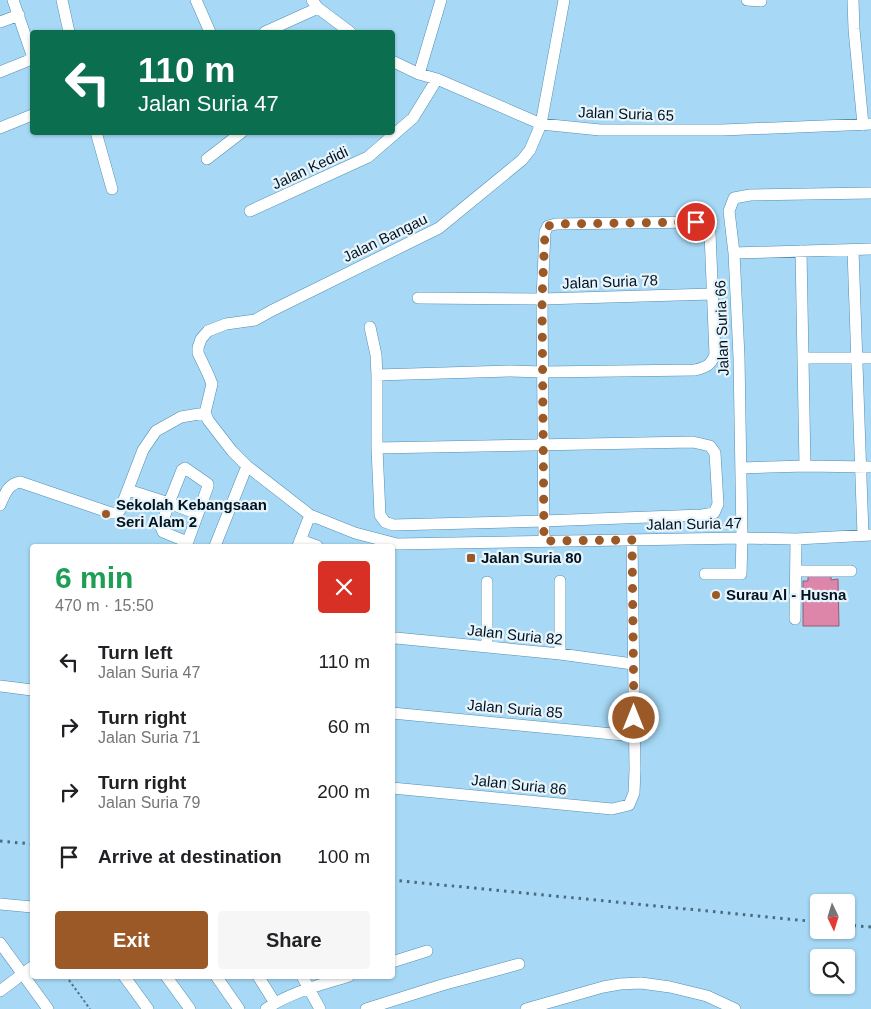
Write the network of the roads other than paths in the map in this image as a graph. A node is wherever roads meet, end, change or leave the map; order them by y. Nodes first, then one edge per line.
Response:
1 (13, 0) edge
2 (62, 0) edge
3 (196, 0) edge
4 (440, 0) edge
5 (564, 0) edge
6 (747, 0) edge
7 (853, 0) edge
8 (761, 1) edge
9 (315, 4) edge
10 (18, 15) junction
11 (0, 22) edge
12 (69, 30) edge
13 (209, 30) edge
14 (269, 30) edge
15 (348, 30) edge
16 (30, 49) edge
17 (30, 61) edge
18 (395, 62) edge
19 (0, 72) edge
20 (419, 74) junction
21 (437, 79) junction
22 (30, 116) edge
23 (542, 124) junction
24 (867, 124) edge
25 (0, 128) edge
26 (395, 134) edge
27 (97, 135) edge
28 (238, 135) edge
29 (393, 135) edge
30 (207, 159) dead end
31 (112, 189) dead end
32 (871, 192) edge
33 (250, 212) dead end
34 (871, 249) edge
35 (853, 250) junction
36 (801, 251) junction
37 (734, 253) junction
38 (712, 294) junction
39 (418, 298) dead end
40 (542, 299) junction
41 (370, 326) dead end
42 (803, 358) junction
43 (857, 358) junction
44 (871, 358) edge
45 (543, 372) junction
46 (377, 375) junction
47 (205, 414) junction
48 (543, 445) junction
49 (377, 448) junction
50 (247, 466) junction
51 (805, 466) junction
52 (865, 467) edge
53 (741, 468) junction
54 (128, 490) junction
55 (0, 504) edge
56 (169, 504) junction
57 (198, 514) junction
58 (310, 516) junction
59 (543, 521) junction
60 (867, 535) edge
61 (742, 538) junction
62 (796, 538) junction
63 (632, 540) junction
64 (544, 541) junction
65 (299, 543) edge
66 (216, 544) edge
67 (796, 571) junction
68 (851, 571) dead end
69 (706, 574) dead end
70 (560, 581) dead end
71 (487, 582) dead end
72 (795, 619) dead end
73 (395, 638) edge
74 (487, 647) junction
75 (560, 654) junction
76 (633, 664) junction
77 (0, 686) edge
78 (30, 690) edge
79 (395, 713) edge
80 (634, 736) junction
81 (395, 788) edge
82 (0, 904) edge
83 (30, 907) edge
84 (0, 943) edge
85 (427, 951) dead end
86 (395, 961) edge
87 (519, 964) dead end
88 (30, 968) edge
89 (22, 974) junction
90 (126, 979) edge
91 (168, 979) edge
92 (218, 979) edge
93 (259, 979) edge
94 (304, 979) edge
95 (340, 979) edge
96 (310, 989) junction
97 (0, 991) edge
98 (271, 1006) edge
99 (48, 1009) edge
100 (148, 1009) edge
101 (190, 1009) edge
102 (239, 1009) edge
103 (320, 1009) edge
104 (366, 1009) edge
105 (526, 1009) edge
106 (735, 1009) edge

1 - 10 street
2 - 12 street
3 - 13 street
4 - 20 street
5 - 23 street, Jalan Bangau
6 - 8 street
7 - 24 street
9 - 14 street
9 - 15 street
10 - 11 street
10 - 16 street
17 - 19 street
18 - 20 street, Jalan Suria 65
20 - 21 street, Jalan Suria 65
21 - 23 street, Jalan Suria 65
21 - 26 street, Jalan Kedidi
22 - 25 street
23 - 24 street, Jalan Suria 65
23 - 47 street, Jalan Bangau
27 - 31 street
28 - 30 street
29 - 33 street, Jalan Kedidi
32 - 37 street, Jalan Suria 66
34 - 35 street
35 - 36 street
35 - 43 street
36 - 37 street
36 - 42 street
37 - 53 street, Jalan Suria 66
38 - 40 street, Jalan Suria 78
38 - 40 street
38 - 45 street
39 - 40 street, Jalan Suria 78
40 - 45 street
41 - 46 street
42 - 43 street
42 - 51 street
43 - 44 street
43 - 52 street
45 - 46 street
45 - 48 street
46 - 49 street
47 - 50 street, Jalan Suria 47
47 - 54 street
48 - 49 street
48 - 59 street
48 - 59 street
49 - 59 street
50 - 58 street, Jalan Suria 47
50 - 66 street
51 - 52 street
51 - 53 street
52 - 60 street
53 - 61 street, Jalan Suria 66
54 - 55 street
54 - 56 street
56 - 57 street
56 - 57 street
56 - 57 street
58 - 64 street, Jalan Suria 47
58 - 65 street
59 - 64 street
60 - 62 street, Jalan Suria 47
61 - 62 street, Jalan Suria 47
61 - 63 street, Jalan Suria 47
61 - 69 street, Jalan Suria 66
62 - 67 street
63 - 64 street, Jalan Suria 47
63 - 76 street
67 - 68 street
67 - 72 street
70 - 75 street
71 - 74 street
73 - 74 street, Jalan Suria 82
74 - 75 street, Jalan Suria 82
75 - 76 street, Jalan Suria 82
76 - 80 street
77 - 78 street
79 - 80 street, Jalan Suria 85
80 - 81 street, Jalan Suria 86
82 - 83 street
84 - 89 street
85 - 86 street
87 - 104 street
88 - 89 street
89 - 97 street
89 - 99 street
90 - 100 street
91 - 101 street
92 - 102 street
93 - 98 street
94 - 96 street
95 - 96 street
96 - 98 street
96 - 103 street
105 - 106 street

